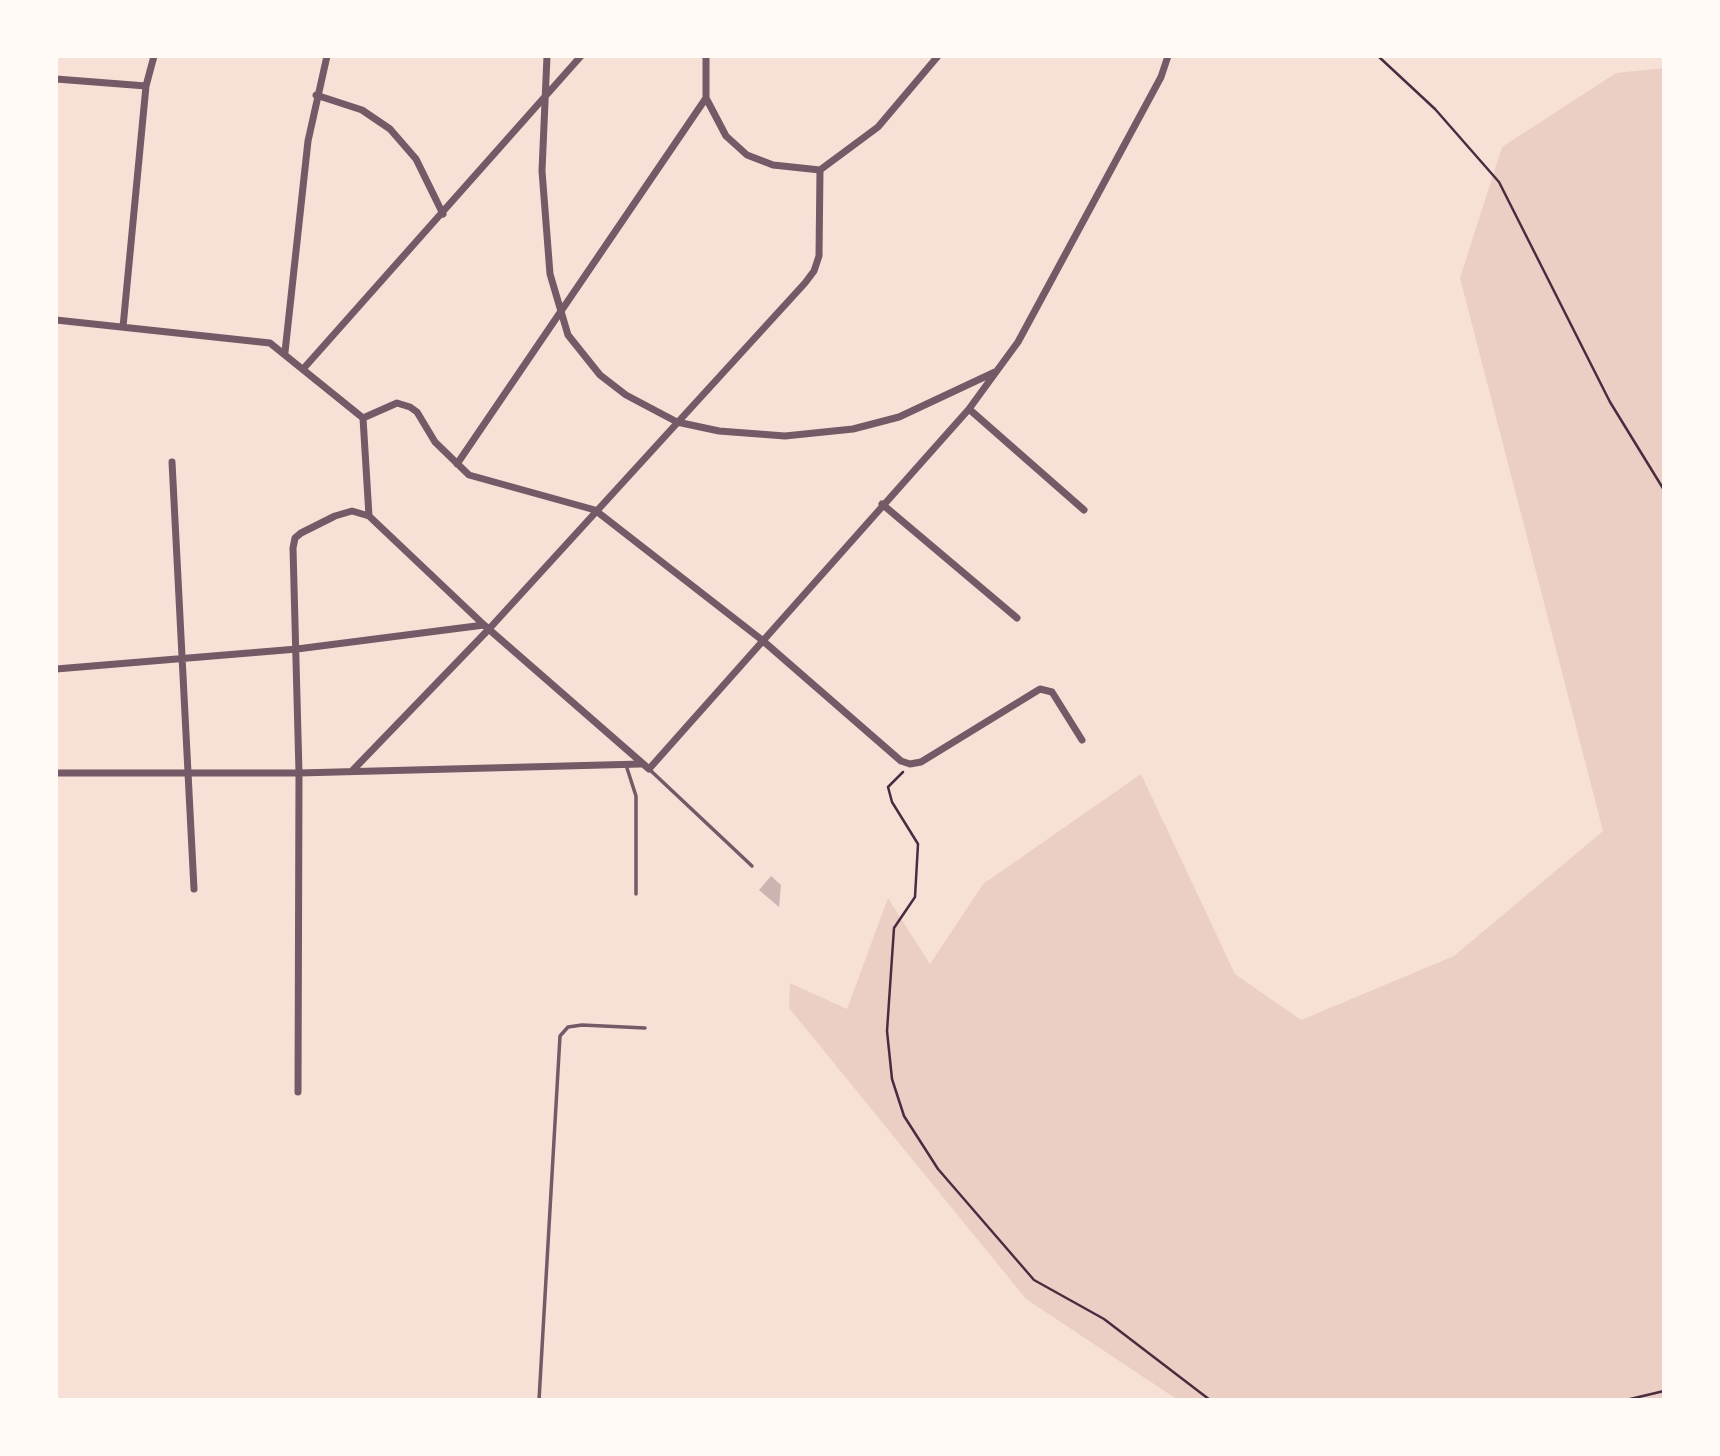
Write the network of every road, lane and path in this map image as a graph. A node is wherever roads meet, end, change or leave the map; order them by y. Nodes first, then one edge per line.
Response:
1 (154, 56) edge
2 (327, 56) edge
3 (547, 56) edge
4 (581, 56) edge
5 (706, 56) edge
6 (938, 56) edge
7 (1168, 56) edge
8 (1378, 56) edge
9 (56, 79) edge
10 (146, 86) junction
11 (316, 95) junction
12 (547, 96) junction
13 (706, 98) junction
14 (820, 170) junction
15 (443, 214) junction
16 (561, 314) junction
17 (56, 320) edge
18 (123, 327) junction
19 (285, 352) junction
20 (304, 368) junction
21 (996, 372) junction
22 (969, 409) junction
23 (363, 418) junction
24 (677, 422) junction
25 (172, 462) dead end
26 (457, 464) junction
27 (1664, 490) edge
28 (882, 504) junction
29 (595, 510) junction
30 (1084, 510) dead end
31 (369, 516) junction
32 (1017, 618) dead end
33 (487, 627) junction
34 (762, 640) junction
35 (297, 649) junction
36 (183, 657) junction
37 (56, 669) edge
38 (1082, 740) dead end
39 (626, 764) junction
40 (641, 764) junction
41 (910, 764) junction
42 (649, 769) junction
43 (186, 771) junction
44 (352, 771) junction
45 (56, 772) edge
46 (299, 773) junction
47 (752, 866) dead end
48 (194, 889) dead end
49 (636, 894) dead end
50 (645, 1028) dead end
51 (298, 1092) dead end
52 (1664, 1391) edge
53 (539, 1400) edge
54 (1210, 1400) edge
55 (1626, 1400) edge

1 - 10 street
2 - 11 street
3 - 12 street
4 - 12 street
5 - 13 street
6 - 14 street
7 - 21 street
8 - 27 path
9 - 10 street
10 - 18 street
11 - 15 street
11 - 19 street
12 - 15 street
12 - 16 street
13 - 14 street
13 - 16 street
14 - 24 street
15 - 20 street
16 - 24 street
16 - 26 street
17 - 18 street
18 - 19 street
19 - 20 street
20 - 23 street
21 - 22 street
21 - 24 street
22 - 28 street
22 - 30 street
23 - 26 street
23 - 31 street
24 - 29 street
25 - 36 street
26 - 29 street
28 - 32 street
28 - 34 street
29 - 33 street
29 - 34 street
31 - 33 street
31 - 35 street
33 - 35 street
33 - 40 street
33 - 44 street
34 - 41 street
34 - 42 street
35 - 36 street
35 - 46 street
36 - 37 street
36 - 43 street
38 - 41 street
39 - 40 street
39 - 44 street
39 - 49 lane
40 - 42 street
41 - 54 path
42 - 47 lane
43 - 45 street
43 - 46 street
43 - 48 street
44 - 46 street
46 - 51 street
50 - 53 lane
52 - 55 path

